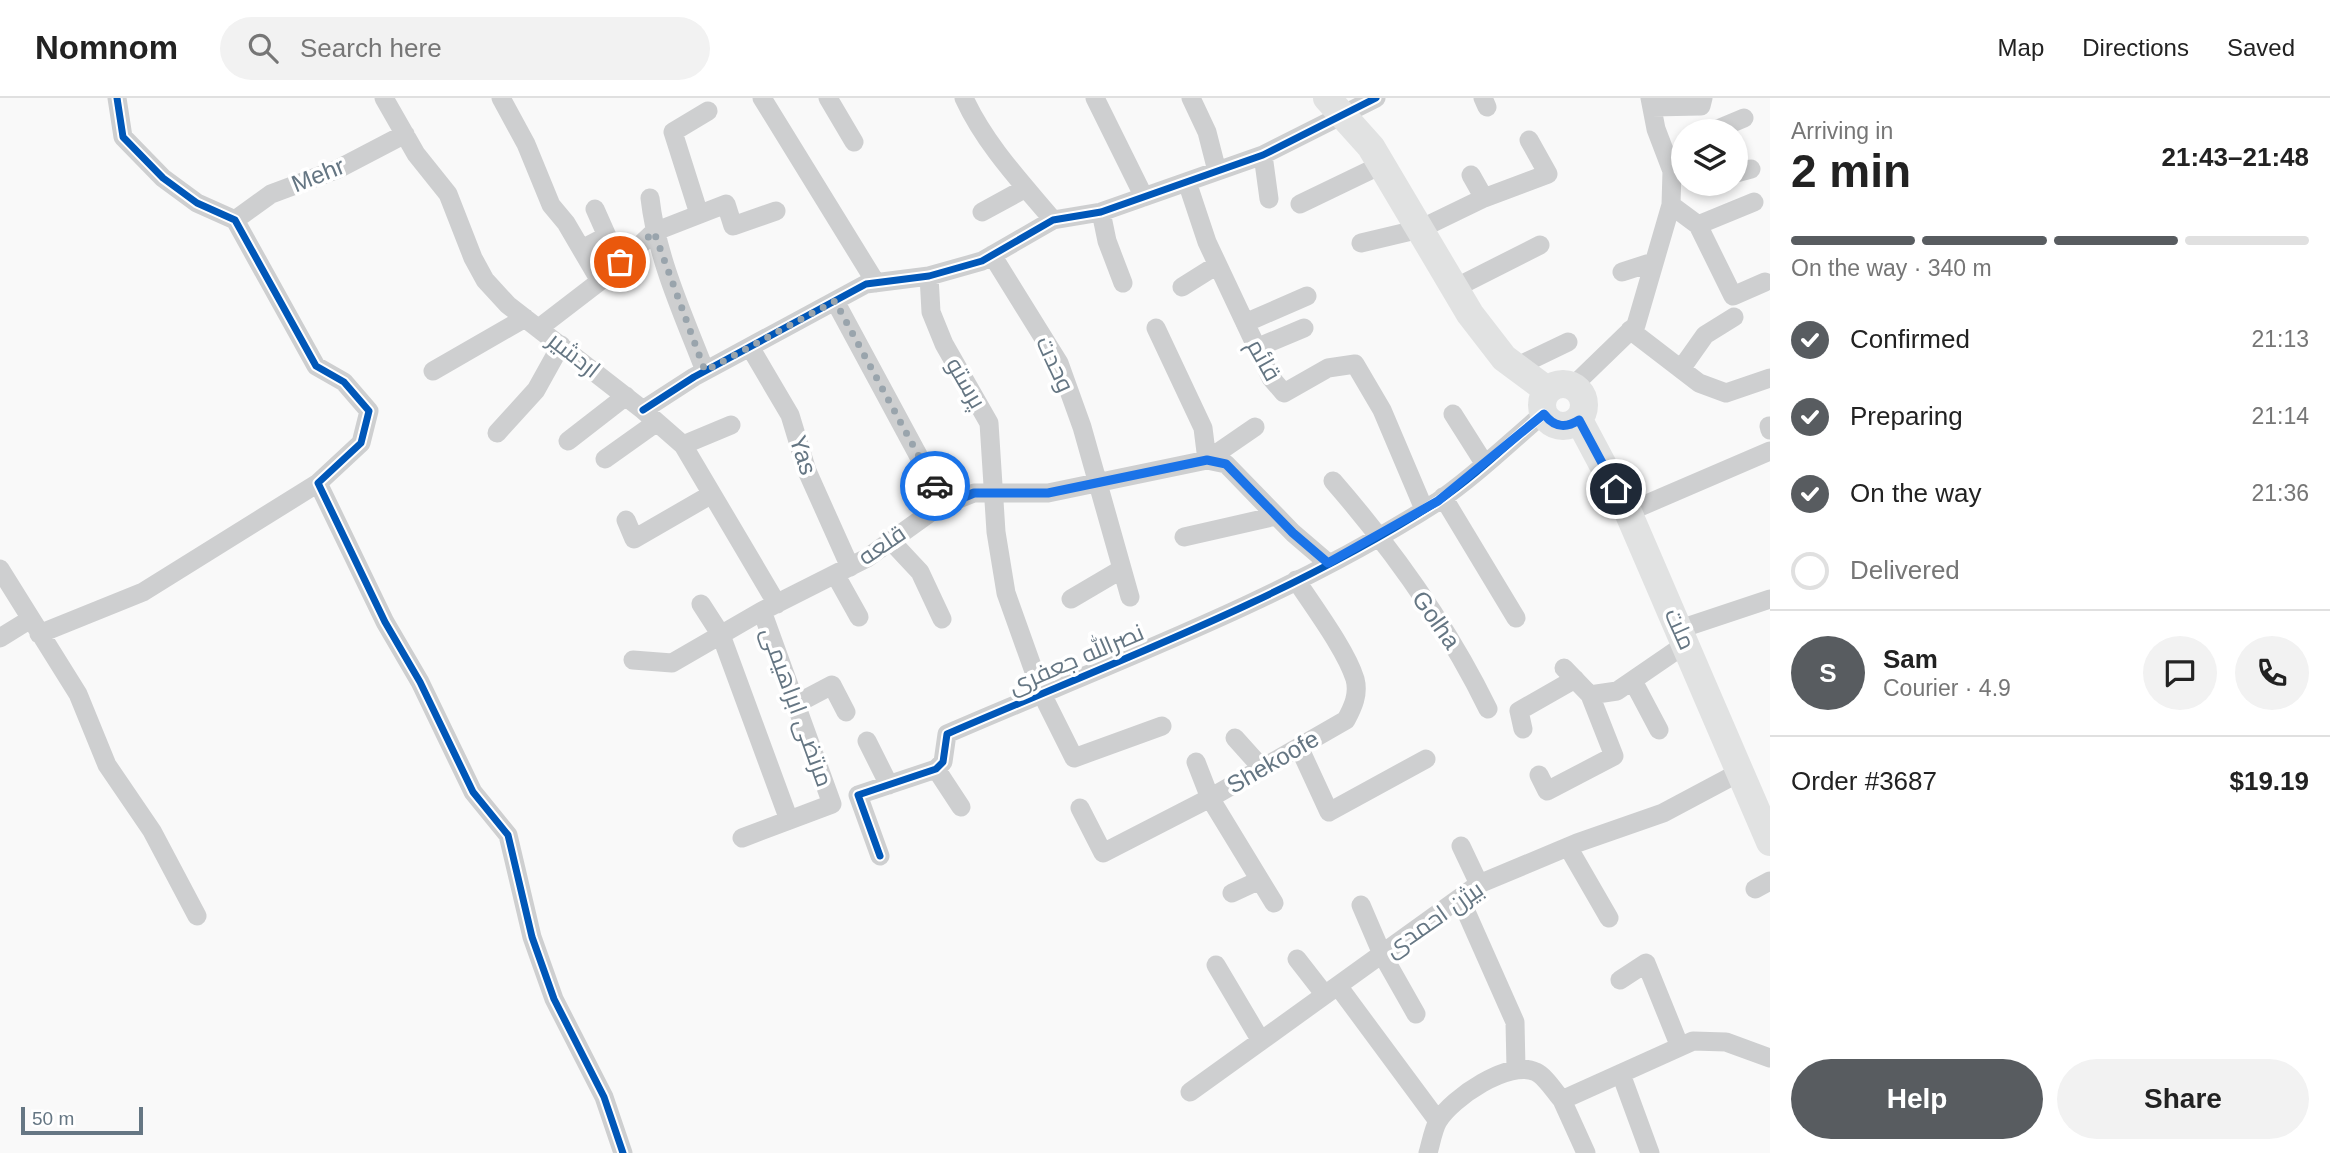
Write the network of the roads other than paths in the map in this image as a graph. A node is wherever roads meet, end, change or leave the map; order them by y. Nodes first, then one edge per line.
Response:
1 (117, 98) edge
2 (384, 98) edge
3 (501, 98) edge
4 (762, 98) edge
5 (828, 98) edge
6 (964, 98) edge
7 (1095, 98) edge
8 (1191, 98) edge
9 (1376, 98) edge
10 (1703, 98) edge
11 (1651, 102) edge
12 (1334, 107) edge
13 (708, 111) dead end
14 (405, 134) junction
15 (1529, 140) dead end
16 (854, 142) dead end
17 (1671, 150) edge
18 (1665, 153) junction
19 (1263, 155) junction
20 (1381, 166) junction
21 (1217, 171) junction
22 (1471, 175) dead end
23 (1187, 181) junction
24 (1026, 188) junction
25 (1144, 197) junction
26 (650, 198) dead end
27 (1484, 198) junction
28 (1269, 200) dead end
29 (1755, 202) dead end
30 (1300, 204) dead end
31 (1671, 205) junction
32 (594, 209) dead end
33 (776, 212) dead end
34 (982, 212) dead end
35 (1101, 212) junction
36 (699, 215) junction
37 (235, 220) junction
38 (1053, 220) junction
39 (1698, 225) junction
40 (1420, 229) junction
41 (654, 232) junction
42 (1360, 243) dead end
43 (1541, 245) dead end
44 (582, 249) junction
45 (992, 255) junction
46 (1653, 262) junction
47 (1217, 265) junction
48 (1622, 272) dead end
49 (929, 276) junction
50 (600, 281) junction
51 (1765, 282) dead end
52 (876, 283) junction
53 (1123, 283) dead end
54 (1182, 287) dead end
55 (1455, 288) junction
56 (1307, 296) dead end
57 (835, 301) junction
58 (1734, 317) dead end
59 (532, 323) junction
60 (1245, 323) junction
61 (1156, 328) dead end
62 (1304, 328) dead end
63 (1630, 330) junction
64 (1568, 342) dead end
65 (561, 345) junction
66 (750, 347) junction
67 (1256, 348) junction
68 (1518, 366) junction
69 (1681, 369) junction
70 (433, 371) dead end
71 (705, 371) junction
72 (1770, 378) edge
73 (626, 396) junction
74 (1555, 396) junction
75 (1453, 414) dead end
76 (650, 416) junction
77 (731, 425) dead end
78 (1255, 427) dead end
79 (498, 433) dead end
80 (568, 441) dead end
81 (683, 445) junction
82 (1770, 451) edge
83 (605, 459) dead end
84 (1207, 460) junction
85 (1484, 463) junction
86 (1333, 481) dead end
87 (318, 483) junction
88 (1096, 484) junction
89 (995, 492) junction
90 (712, 494) junction
91 (1443, 497) junction
92 (945, 505) junction
93 (1424, 509) junction
94 (1628, 512) junction
95 (1276, 516) junction
96 (626, 520) dead end
97 (1380, 534) junction
98 (1184, 537) dead end
99 (891, 541) junction
100 (1328, 563) junction
101 (0, 569) edge
102 (1122, 569) junction
103 (843, 570) junction
104 (1296, 580) junction
105 (1130, 597) dead end
106 (1071, 599) dead end
107 (1770, 599) edge
108 (701, 604) dead end
109 (769, 608) junction
110 (859, 617) dead end
111 (1516, 618) dead end
112 (942, 619) dead end
113 (34, 627) junction
114 (721, 635) junction
115 (1683, 636) junction
116 (0, 638) edge
117 (633, 660) dead end
118 (1633, 681) junction
119 (1042, 694) junction
120 (1590, 695) junction
121 (796, 704) junction
122 (1488, 709) dead end
123 (846, 712) dead end
124 (1162, 726) dead end
125 (1523, 729) dead end
126 (1659, 730) dead end
127 (1235, 738) dead end
128 (867, 741) dead end
129 (1298, 747) junction
130 (1426, 759) dead end
131 (1196, 762) dead end
132 (1262, 768) junction
133 (936, 769) junction
134 (1740, 772) junction
135 (1539, 775) dead end
136 (889, 785) junction
137 (1210, 798) junction
138 (961, 807) dead end
139 (1080, 808) dead end
140 (789, 820) junction
141 (742, 838) dead end
142 (1770, 842) edge
143 (1461, 846) dead end
144 (1568, 847) junction
145 (880, 856) dead end
146 (1260, 880) junction
147 (1479, 884) junction
148 (1232, 893) dead end
149 (1460, 898) junction
150 (1274, 903) dead end
151 (1361, 905) dead end
152 (197, 916) dead end
153 (1609, 918) dead end
154 (1382, 954) junction
155 (1297, 959) dead end
156 (1216, 965) dead end
157 (1620, 980) dead end
158 (1331, 991) junction
159 (1416, 1014) dead end
160 (1261, 1041) junction
161 (1680, 1047) junction
162 (1770, 1058) edge
163 (1516, 1068) junction
164 (1620, 1074) junction
165 (1190, 1092) dead end
166 (1562, 1100) junction
167 (1438, 1121) junction
168 (624, 1153) edge
169 (1428, 1153) edge
170 (1586, 1153) edge
171 (1650, 1153) edge

1 - 37 street
2 - 14 street, اردشیر
3 - 44 street
4 - 52 street
5 - 16 street
6 - 24 street
7 - 25 street
8 - 21 street
9 - 12 street
10 - 11 street
11 - 18 street
12 - 19 street
12 - 20 street
13 - 36 street
14 - 37 street, Mehr
14 - 59 street, اردشیر
15 - 27 street
17 - 18 street
18 - 31 street
19 - 21 street
19 - 28 street
20 - 30 street
20 - 40 street
21 - 23 street
22 - 27 street
23 - 25 street
23 - 47 street, قائم
24 - 34 street
24 - 38 street
25 - 35 street
26 - 41 street
27 - 40 street
29 - 39 street
31 - 39 street
31 - 46 street
32 - 44 street
33 - 36 street
35 - 38 street
35 - 53 street
36 - 41 street
37 - 87 street
38 - 45 street
39 - 51 street
40 - 42 street
40 - 55 street
41 - 50 street
41 - 71 street
43 - 55 street
44 - 50 street
45 - 49 street
45 - 88 street, وحدت
46 - 48 street
46 - 63 street
47 - 54 street
47 - 60 street, قائم
49 - 52 street
49 - 89 street, پرستو
50 - 59 street
52 - 57 street
55 - 68 street
56 - 60 street
57 - 66 street
57 - 92 street
58 - 69 street
59 - 65 street, اردشیر
59 - 70 street
60 - 67 street, قائم
61 - 84 street
62 - 67 street
63 - 69 street
63 - 74 street
64 - 68 street
65 - 73 street, اردشیر
65 - 79 street
66 - 71 street
66 - 103 street, Yas
67 - 93 street, قائم
68 - 74 street
69 - 72 street
71 - 76 street
73 - 76 street, اردشیر
73 - 80 street
74 - 85 street
74 - 94 street, ملت
75 - 85 street
76 - 81 street, اردشیر
76 - 83 street
77 - 81 street
78 - 84 street
81 - 90 street, اردشیر
82 - 94 street
84 - 88 street, قلعه
84 - 95 street
85 - 91 street
86 - 97 street, Golha
87 - 113 street
87 - 168 street
88 - 89 street, قلعه
88 - 102 street, وحدت
89 - 92 street, قلعه
89 - 119 street, پرستو
90 - 96 street
90 - 109 street, اردشیر
91 - 93 street
91 - 111 street
92 - 99 street, قلعه
93 - 97 street
94 - 115 street, ملت
95 - 98 street
95 - 100 street
97 - 100 street
97 - 122 street, Golha
99 - 103 street, قلعه
99 - 112 street
100 - 104 street, نصرالله جعفری
101 - 113 street
102 - 105 street, وحدت
102 - 106 street
103 - 109 street, قلعه
103 - 110 street, Yas
104 - 119 street, نصرالله جعفری
104 - 129 street, Shekoofe
107 - 115 street
108 - 114 street
109 - 114 street, قلعه
109 - 121 street, مرتضی ابراهیمی
113 - 116 street
113 - 152 street
114 - 117 street, قلعه
114 - 140 street
115 - 118 street
115 - 134 street, ملت
118 - 120 street
118 - 126 street
119 - 124 street, پرستو
119 - 133 street, نصرالله جعفری
120 - 125 street
120 - 135 street
121 - 123 street
121 - 140 street, مرتضی ابراهیمی
127 - 132 street
128 - 136 street
129 - 130 street
129 - 132 street, Shekoofe
131 - 137 street
132 - 137 street, Shekoofe
133 - 136 street
133 - 138 street
134 - 142 street, ملت
134 - 144 street, بیژن احمدی
136 - 145 street
137 - 139 street, Shekoofe
137 - 146 street
140 - 141 street
143 - 147 street
144 - 147 street, بیژن احمدی
144 - 153 street
146 - 148 street
146 - 150 street
147 - 149 street, بیژن احمدی
149 - 154 street, بیژن احمدی
149 - 163 street
151 - 154 street
154 - 158 street, بیژن احمدی
154 - 159 street
155 - 158 street
156 - 160 street
157 - 161 street
158 - 160 street, بیژن احمدی
158 - 167 street
160 - 165 street, بیژن احمدی
161 - 162 street
161 - 164 street
163 - 166 street
163 - 167 street
164 - 166 street
164 - 171 street
166 - 170 street
167 - 169 street

